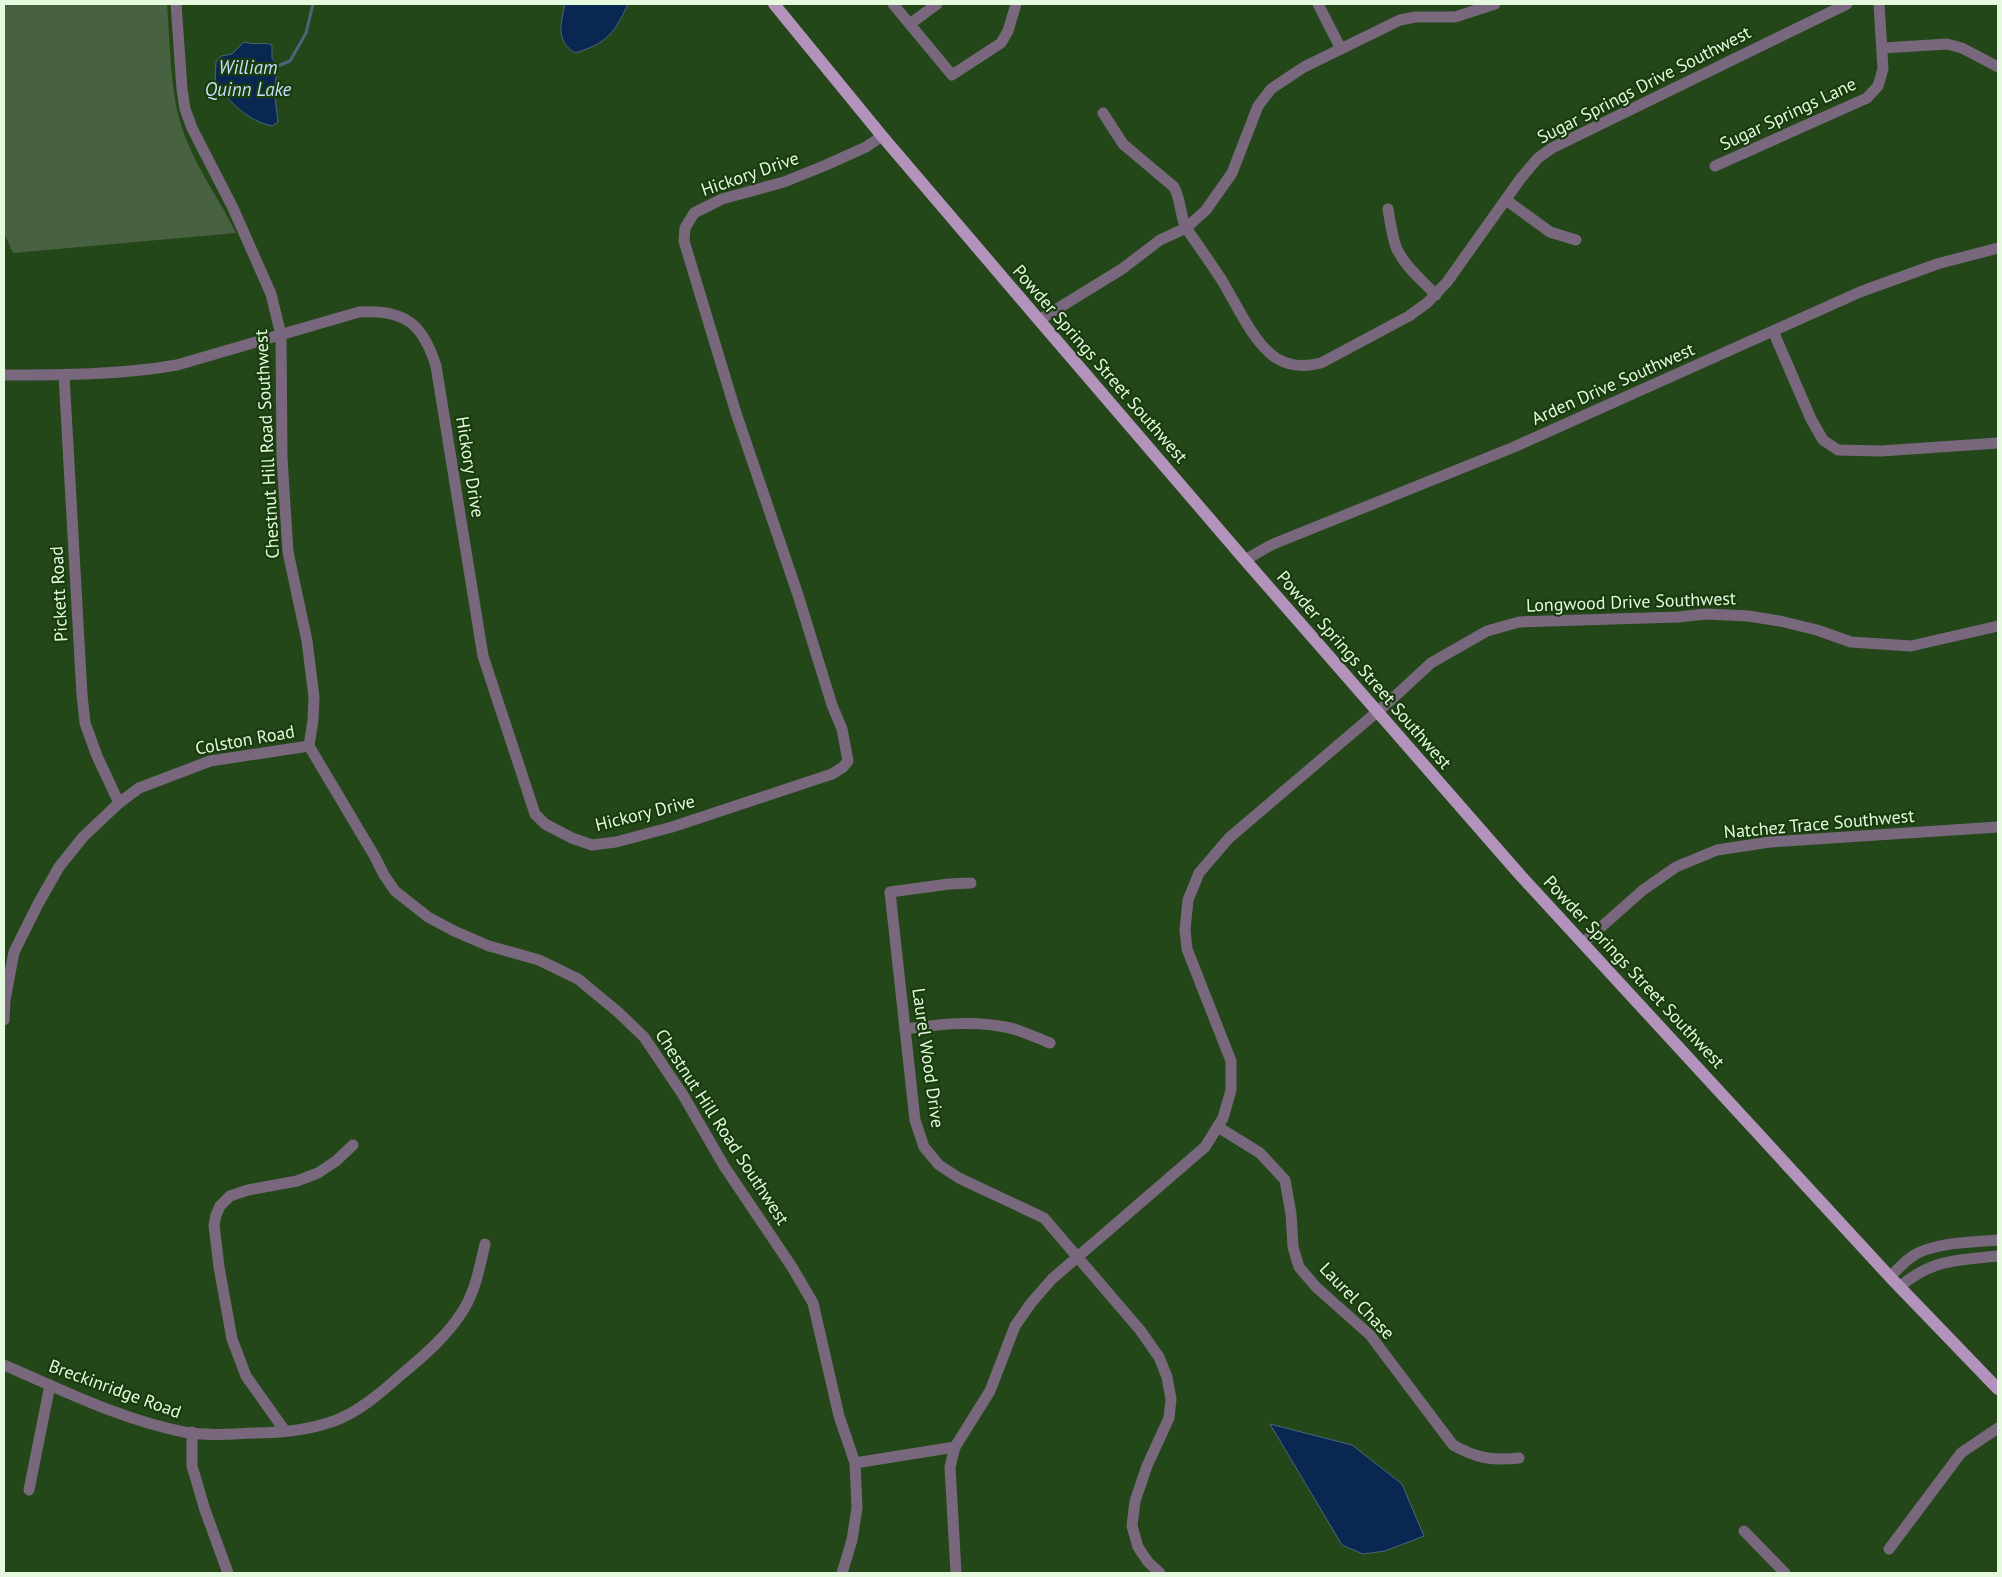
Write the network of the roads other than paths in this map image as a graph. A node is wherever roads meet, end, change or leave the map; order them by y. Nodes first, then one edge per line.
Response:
1 (176, 4) edge
2 (774, 4) edge
3 (893, 4) edge
4 (937, 4) edge
5 (1016, 4) edge
6 (1318, 4) edge
7 (1495, 4) edge
8 (1847, 4) edge
9 (1879, 4) edge
10 (1465, 9) edge
11 (910, 24) junction
12 (1883, 48) junction
13 (1341, 49) junction
14 (1998, 66) edge
15 (1103, 113) dead end
16 (882, 136) junction
17 (1716, 166) dead end
18 (1506, 200) junction
19 (1388, 209) dead end
20 (1186, 228) junction
21 (1576, 240) dead end
22 (1998, 248) edge
23 (1436, 295) junction
24 (1039, 320) junction
25 (1773, 331) junction
26 (281, 335) junction
27 (4, 375) edge
28 (64, 375) junction
29 (1998, 444) edge
30 (1245, 560) junction
31 (1998, 626) edge
32 (1377, 711) junction
33 (309, 746) junction
34 (119, 803) junction
35 (1998, 827) edge
36 (971, 883) dead end
37 (1584, 943) junction
38 (9, 950) edge
39 (4, 1020) edge
40 (905, 1029) junction
41 (1050, 1044) dead end
42 (1218, 1127) junction
43 (353, 1145) dead end
44 (1998, 1240) edge
45 (485, 1244) dead end
46 (1998, 1256) edge
47 (1078, 1257) junction
48 (1895, 1282) junction
49 (4, 1365) edge
50 (50, 1385) junction
51 (1998, 1389) edge
52 (1998, 1428) edge
53 (285, 1431) junction
54 (192, 1432) junction
55 (955, 1447) junction
56 (1519, 1458) dead end
57 (855, 1463) junction
58 (29, 1490) dead end
59 (1744, 1531) dead end
60 (1889, 1549) dead end
61 (228, 1573) edge
62 (842, 1573) edge
63 (956, 1573) edge
64 (1160, 1573) edge
65 (1785, 1573) edge

1 - 26 street, Chestnut Hill Road Southwest
2 - 16 main road, Powder Springs Street Southwest
3 - 11 street
4 - 11 street
5 - 11 street
6 - 13 street
7 - 10 street
8 - 18 street, Sugar Springs Drive Southwest
9 - 12 street, Sugar Springs Lane
10 - 13 street
12 - 14 street
12 - 17 street, Sugar Springs Lane
13 - 20 street
15 - 20 street
16 - 24 main road, Powder Springs Street Southwest
16 - 26 street, Hickory Drive
18 - 21 street
18 - 23 street, Sugar Springs Drive Southwest
19 - 23 street
20 - 23 street, Sugar Springs Drive Southwest
20 - 24 street
22 - 25 street, Arden Drive Southwest
24 - 30 main road, Powder Springs Street Southwest
25 - 29 street
25 - 30 street, Arden Drive Southwest
26 - 28 street, Hickory Drive
26 - 33 street, Chestnut Hill Road Southwest
27 - 28 street, Hickory Drive
28 - 34 street, Pickett Road
30 - 32 main road, Powder Springs Street Southwest
31 - 32 street, Longwood Drive Southwest
32 - 37 main road, Powder Springs Street Southwest
32 - 42 street, Longwood Drive Southwest
33 - 34 street, Colston Road
33 - 57 street, Chestnut Hill Road Southwest
34 - 38 street, Colston Road
35 - 37 street, Natchez Trace Southwest
36 - 40 street, Laurel Wood Drive
37 - 48 main road, Powder Springs Street Southwest
38 - 39 street, Colston Road
40 - 41 street
40 - 47 street, Laurel Wood Drive
42 - 47 street, Longwood Drive Southwest
42 - 56 street, Laurel Chase
43 - 53 street
44 - 48 street
45 - 53 street, Breckinridge Road
46 - 48 street
47 - 55 street, Longwood Drive Southwest
47 - 64 street, Laurel Wood Drive
48 - 51 main road, Powder Springs Street Southwest
49 - 50 street, Breckinridge Road
50 - 54 street, Breckinridge Road
50 - 58 street
52 - 60 street
53 - 54 street, Breckinridge Road
54 - 61 street
55 - 57 street
55 - 63 street
57 - 62 street, Chestnut Hill Road Southwest
59 - 65 street

